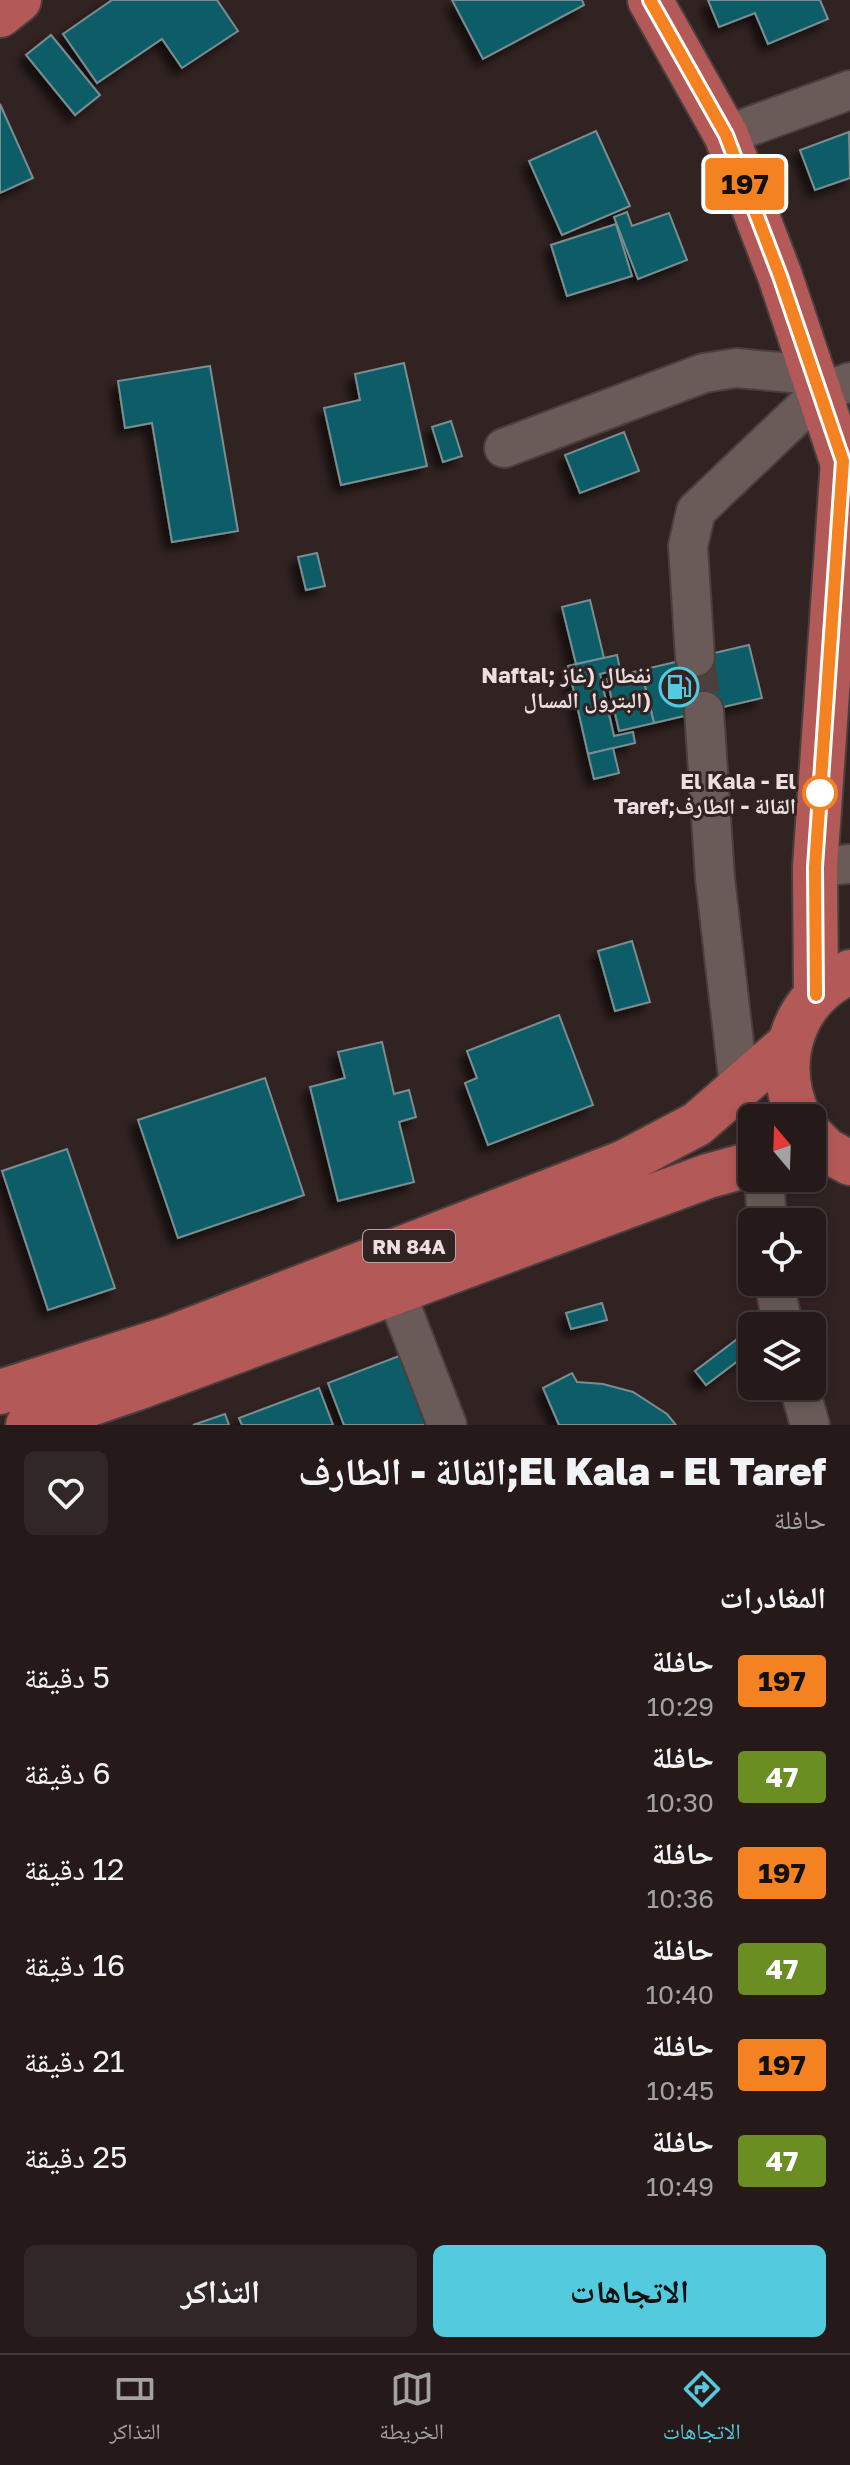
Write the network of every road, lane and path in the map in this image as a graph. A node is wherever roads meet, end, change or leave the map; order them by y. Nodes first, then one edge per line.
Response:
1 (19, 0) edge
2 (650, 0) edge
3 (0, 15) edge
4 (850, 90) edge
5 (726, 135) junction
6 (828, 384) edge
7 (504, 448) dead end
8 (846, 473) edge
9 (695, 657) tunnel mouth
10 (704, 711) tunnel mouth
11 (833, 865) edge
12 (833, 983) edge
13 (789, 1044) junction
14 (739, 1086) junction
15 (798, 1104) edge
16 (738, 1168) edge
17 (396, 1293) junction
18 (0, 1392) edge
19 (803, 1400) edge
20 (28, 1425) edge
21 (447, 1425) edge
22 (810, 1425) edge

1 - 3 main road
2 - 5 main road
4 - 5 street
5 - 6 main road
6 - 7 street
6 - 8 main road
6 - 9 street
8 - 11 main road
10 - 14 street
11 - 12 main road
12 - 13 main road
13 - 14 main road, RN 84A
13 - 15 main road
14 - 18 main road, RN 84A
16 - 17 main road, RN 84A
17 - 20 main road, RN 84A
17 - 21 street
19 - 22 street

